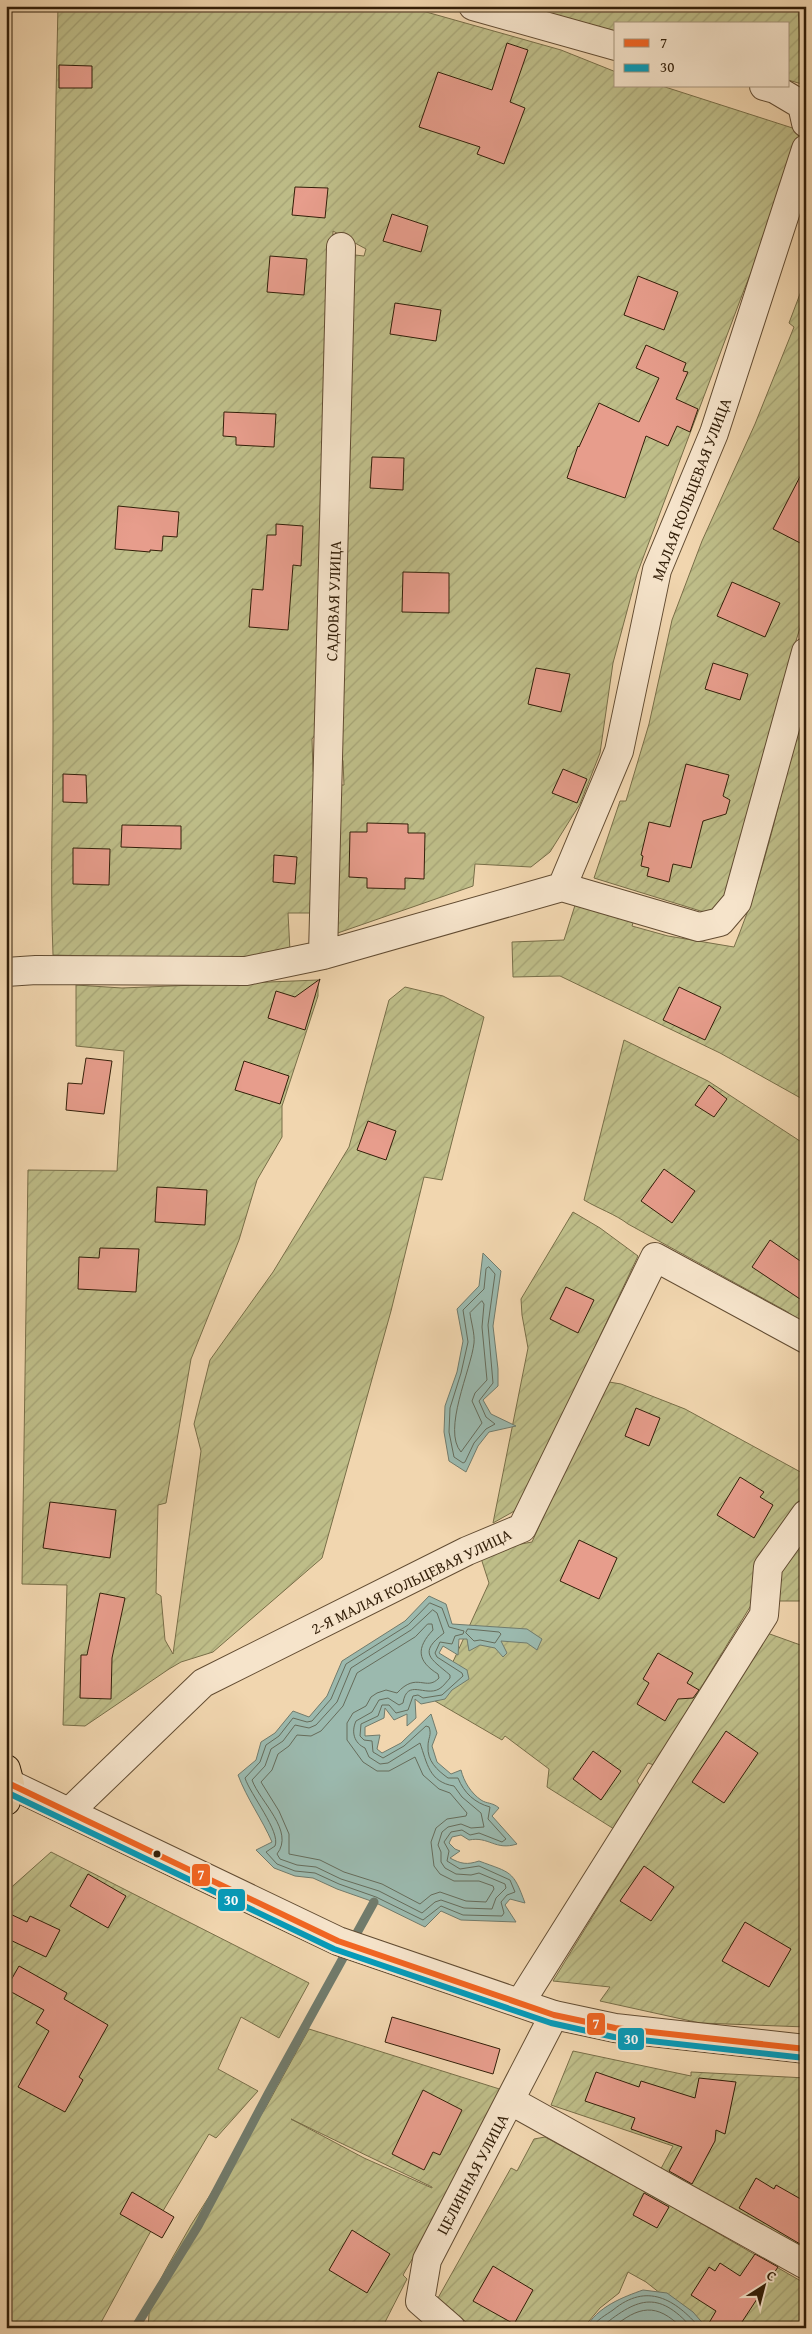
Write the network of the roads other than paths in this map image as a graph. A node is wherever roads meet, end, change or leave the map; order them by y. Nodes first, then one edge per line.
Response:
1 (473, 6) edge
2 (614, 45) edge
3 (771, 88) edge
4 (806, 123) edge
5 (806, 149) edge
6 (341, 247) dead end
7 (806, 652) edge
8 (562, 887) junction
9 (323, 955) junction
10 (6, 972) edge
11 (806, 1339) edge
12 (806, 1514) edge
13 (8, 1785) edge
14 (69, 1812) junction
15 (520, 2003) junction
16 (554, 2015) junction
17 (806, 2049) edge
18 (510, 2101) junction
19 (806, 2264) edge
20 (451, 2328) edge

1 - 2 street
3 - 4 street
5 - 8 street, МАЛАЯ КОЛЬЦЕВАЯ УЛИЦА
6 - 9 street, САДОВАЯ УЛИЦА
7 - 8 street
8 - 9 street
9 - 10 street
11 - 14 street, 2-Я МАЛАЯ КОЛЬЦЕВАЯ УЛИЦА
12 - 15 street
13 - 14 street
14 - 15 street
15 - 16 street
16 - 17 street
16 - 18 street, ЦЕЛИННАЯ УЛИЦА
18 - 19 street
18 - 20 street, ЦЕЛИННАЯ УЛИЦА

